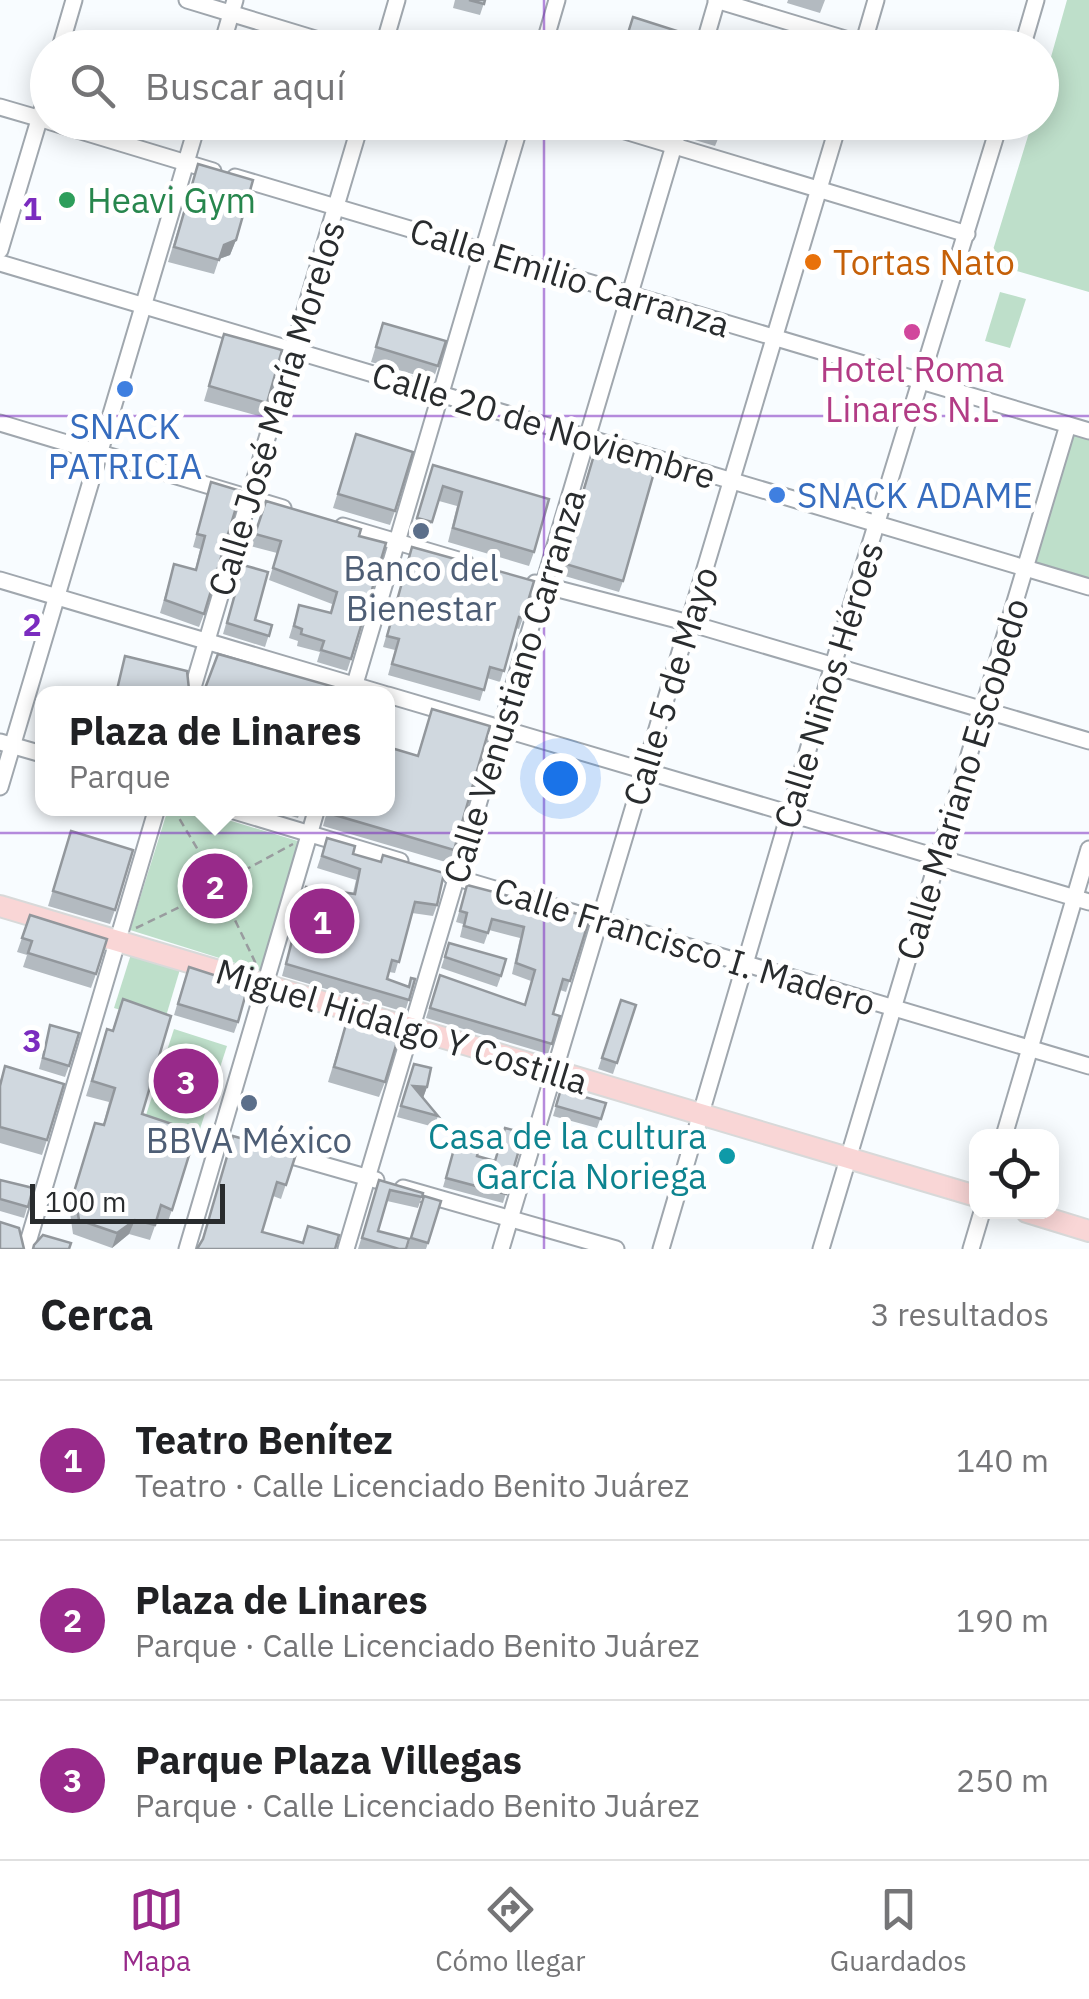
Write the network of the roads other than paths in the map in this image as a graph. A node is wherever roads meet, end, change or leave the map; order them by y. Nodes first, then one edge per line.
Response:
1 (74, 0) edge
2 (186, 0) edge
3 (398, 0) edge
4 (558, 0) edge
5 (717, 0) edge
6 (876, 0) edge
7 (1036, 0) edge
8 (233, 7) edge
9 (65, 30) edge
10 (296, 30) edge
11 (389, 30) edge
12 (549, 30) edge
13 (708, 30) edge
14 (815, 30) edge
15 (870, 30) edge
16 (1027, 30) edge
17 (0, 107) edge
18 (30, 116) edge
19 (39, 140) edge
20 (109, 140) edge
21 (193, 140) edge
22 (356, 140) edge
23 (516, 140) edge
24 (654, 140) edge
25 (676, 140) edge
26 (834, 140) edge
27 (995, 140) edge
28 (674, 146) junction
29 (186, 163) junction
30 (819, 190) junction
31 (336, 207) junction
32 (967, 234) junction
33 (0, 250) edge
34 (483, 251) junction
35 (0, 263) edge
36 (630, 294) junction
37 (144, 306) junction
38 (774, 338) junction
39 (293, 350) junction
40 (920, 381) junction
41 (440, 394) junction
42 (0, 424) edge
43 (1068, 425) junction
44 (1089, 431) edge
45 (587, 438) junction
46 (99, 454) junction
47 (732, 481) junction
48 (250, 498) junction
49 (305, 515) edge
50 (324, 520) edge
51 (876, 524) junction
52 (397, 542) junction
53 (1025, 568) junction
54 (488, 569) edge
55 (0, 580) edge
56 (525, 580) edge
57 (544, 586) junction
58 (1089, 587) edge
59 (56, 597) junction
60 (689, 623) junction
61 (207, 641) junction
62 (833, 666) junction
63 (193, 686) edge
64 (344, 686) edge
65 (354, 686) edge
66 (395, 697) edge
67 (982, 710) junction
68 (501, 728) junction
69 (1089, 741) edge
70 (6, 744) edge
71 (35, 752) edge
72 (644, 770) junction
73 (0, 786) edge
74 (788, 813) junction
75 (155, 816) edge
76 (226, 816) edge
77 (315, 816) edge
78 (310, 834) junction
79 (1089, 849) edge
80 (938, 858) junction
81 (420, 867) edge
82 (438, 872) edge
83 (456, 878) junction
84 (1082, 900) edge
85 (0, 906) edge
86 (600, 920) junction
87 (127, 935) junction
88 (744, 964) junction
89 (261, 975) junction
90 (893, 1008) junction
91 (412, 1030) junction
92 (1030, 1049) junction
93 (1089, 1066) edge
94 (555, 1072) junction
95 (55, 1086) edge
96 (73, 1091) junction
97 (700, 1114) junction
98 (1006, 1129) edge
99 (220, 1135) junction
100 (239, 1140) edge
101 (257, 1146) edge
102 (849, 1158) junction
103 (368, 1178) junction
104 (969, 1194) edge
105 (510, 1218) junction
106 (980, 1219) edge
107 (1050, 1219) edge
108 (1089, 1231) edge
109 (29, 1239) edge
110 (186, 1249) edge
111 (346, 1249) edge
112 (500, 1249) edge
113 (616, 1249) edge
114 (661, 1249) edge
115 (821, 1249) edge
116 (971, 1249) edge

1 - 9 street
2 - 8 street
3 - 11 street
4 - 12 street
5 - 13 street
5 - 14 street
6 - 15 street
7 - 16 street
8 - 10 street
17 - 18 street, Calle Emilio Carranza
19 - 33 street
20 - 29 street, Calle Emilio Carranza
21 - 29 street
22 - 31 street, Calle José María Morelos
23 - 34 street
24 - 28 street
25 - 28 street, Calle Venustiano Carranza
26 - 30 street, Calle 5 de Mayo
27 - 32 street, Calle Niños Héroes
28 - 30 street
28 - 36 street, Calle Venustiano Carranza
29 - 31 street, Calle Emilio Carranza
29 - 37 street
30 - 32 street
30 - 38 street, Calle 5 de Mayo
31 - 34 street, Calle Emilio Carranza
31 - 39 street, Calle José María Morelos
32 - 40 street, Calle Niños Héroes
34 - 36 street, Calle Emilio Carranza
34 - 41 street
35 - 37 street, Calle 20 de Noviembre
36 - 38 street, Calle Emilio Carranza
36 - 45 street, Calle Venustiano Carranza
37 - 39 street, Calle 20 de Noviembre
37 - 46 street
38 - 40 street, Calle Emilio Carranza
38 - 47 street, Calle 5 de Mayo
39 - 41 street, Calle 20 de Noviembre
39 - 48 street, Calle José María Morelos
40 - 43 street, Calle Emilio Carranza
40 - 51 street, Calle Niños Héroes
41 - 45 street, Calle 20 de Noviembre
41 - 52 street
42 - 46 street
43 - 44 street, Calle Emilio Carranza
43 - 53 street, Calle Mariano Escobedo
45 - 47 street, Calle 20 de Noviembre
45 - 57 street, Calle Venustiano Carranza
46 - 48 street
46 - 59 street
47 - 51 street, Calle 20 de Noviembre
47 - 60 street, Calle 5 de Mayo
48 - 49 street
48 - 61 street, Calle José María Morelos
50 - 52 street
51 - 53 street, Calle 20 de Noviembre
51 - 62 street, Calle Niños Héroes
52 - 54 street
52 - 65 street
53 - 58 street, Calle 20 de Noviembre
53 - 67 street, Calle Mariano Escobedo
55 - 59 street
56 - 57 street
57 - 60 street
57 - 68 street, Calle Venustiano Carranza
59 - 61 street
59 - 70 street
60 - 62 street
60 - 72 street, Calle 5 de Mayo
61 - 63 street, Calle José María Morelos
61 - 64 street
62 - 67 street
62 - 74 street, Calle Niños Héroes
66 - 68 street
67 - 69 street
67 - 80 street, Calle Mariano Escobedo
68 - 72 street
68 - 83 street, Calle Venustiano Carranza
70 - 71 street
70 - 73 street
72 - 74 street
72 - 86 street, Calle 5 de Mayo
74 - 80 street
74 - 88 street, Calle Niños Héroes
75 - 87 street
76 - 78 street
77 - 78 street
78 - 81 street
78 - 89 street
79 - 84 street
80 - 84 street
80 - 90 street, Calle Mariano Escobedo
82 - 83 street, Calle Francisco I. Madero
83 - 86 street, Calle Francisco I. Madero
83 - 91 street, Calle Venustiano Carranza
84 - 92 street
85 - 87 main road, Miguel Hidalgo Y Costilla
86 - 88 street, Calle Francisco I. Madero
86 - 94 street, Calle 5 de Mayo
87 - 89 main road, Miguel Hidalgo Y Costilla
87 - 96 street
88 - 90 street, Calle Francisco I. Madero
88 - 97 street, Calle Niños Héroes
89 - 91 main road, Miguel Hidalgo Y Costilla
89 - 99 street
90 - 92 street, Calle Francisco I. Madero
90 - 102 street, Calle Mariano Escobedo
91 - 94 main road, Miguel Hidalgo Y Costilla
91 - 103 street, Calle Venustiano Carranza
92 - 93 street, Calle Francisco I. Madero
92 - 98 street
94 - 97 main road, Miguel Hidalgo Y Costilla
94 - 105 street, Calle 5 de Mayo
95 - 96 street
96 - 109 street
97 - 102 main road, Miguel Hidalgo Y Costilla
97 - 114 street, Calle Niños Héroes
99 - 100 street
99 - 110 street
101 - 103 street
102 - 104 main road, Miguel Hidalgo Y Costilla
102 - 115 street, Calle Mariano Escobedo
103 - 105 street
103 - 111 street, Calle Venustiano Carranza
105 - 112 street, Calle 5 de Mayo
105 - 113 street
106 - 116 street
107 - 108 main road

